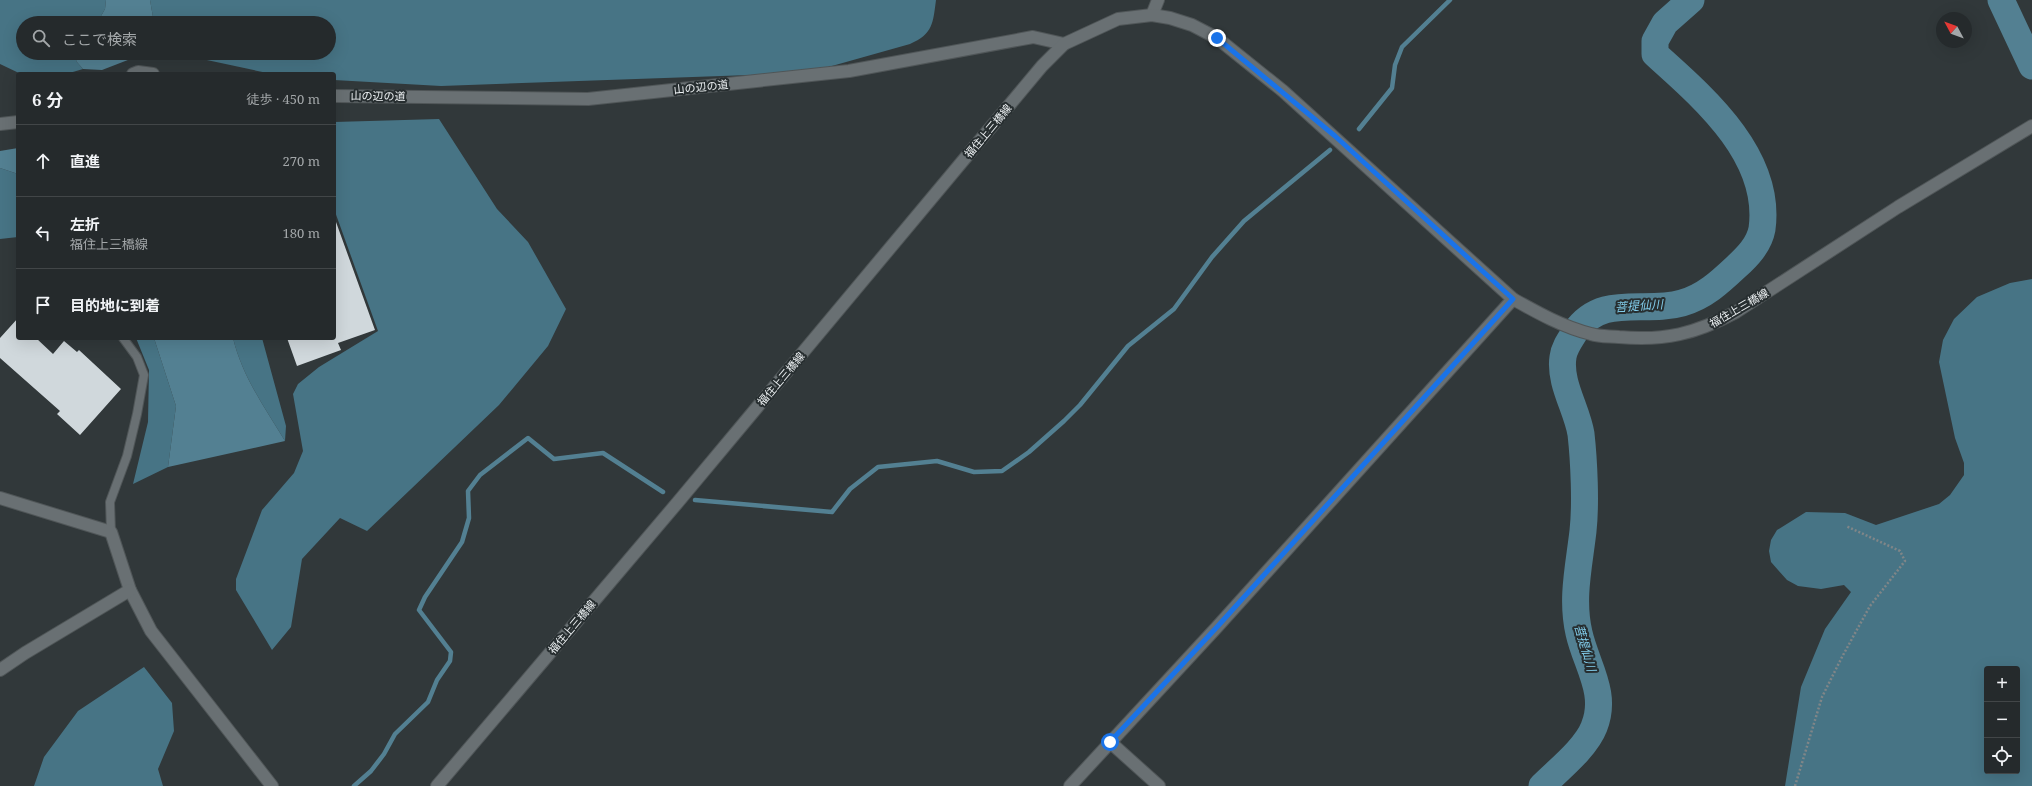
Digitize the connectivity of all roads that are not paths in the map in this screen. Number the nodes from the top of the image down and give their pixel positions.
1 (1158, 0) edge
2 (1152, 15) junction
3 (1064, 44) junction
4 (336, 96) edge
5 (16, 122) edge
6 (0, 124) edge
7 (2032, 126) edge
8 (1513, 299) junction
9 (124, 340) edge
10 (0, 498) edge
11 (111, 532) junction
12 (130, 590) junction
13 (0, 670) edge
14 (1110, 742) junction
15 (272, 786) edge
16 (437, 786) edge
17 (1070, 786) edge
18 (1159, 786) edge

1 - 2 main road
2 - 3 main road, 福住上三橋線
2 - 8 main road, 福住上三橋線
3 - 4 main road, 山の辺の道
3 - 16 main road, 福住上三橋線
5 - 6 main road
7 - 8 main road, 福住上三橋線
8 - 14 main road
9 - 11 lane
10 - 11 main road
11 - 12 main road
12 - 13 main road
12 - 15 main road
14 - 17 main road
14 - 18 main road

